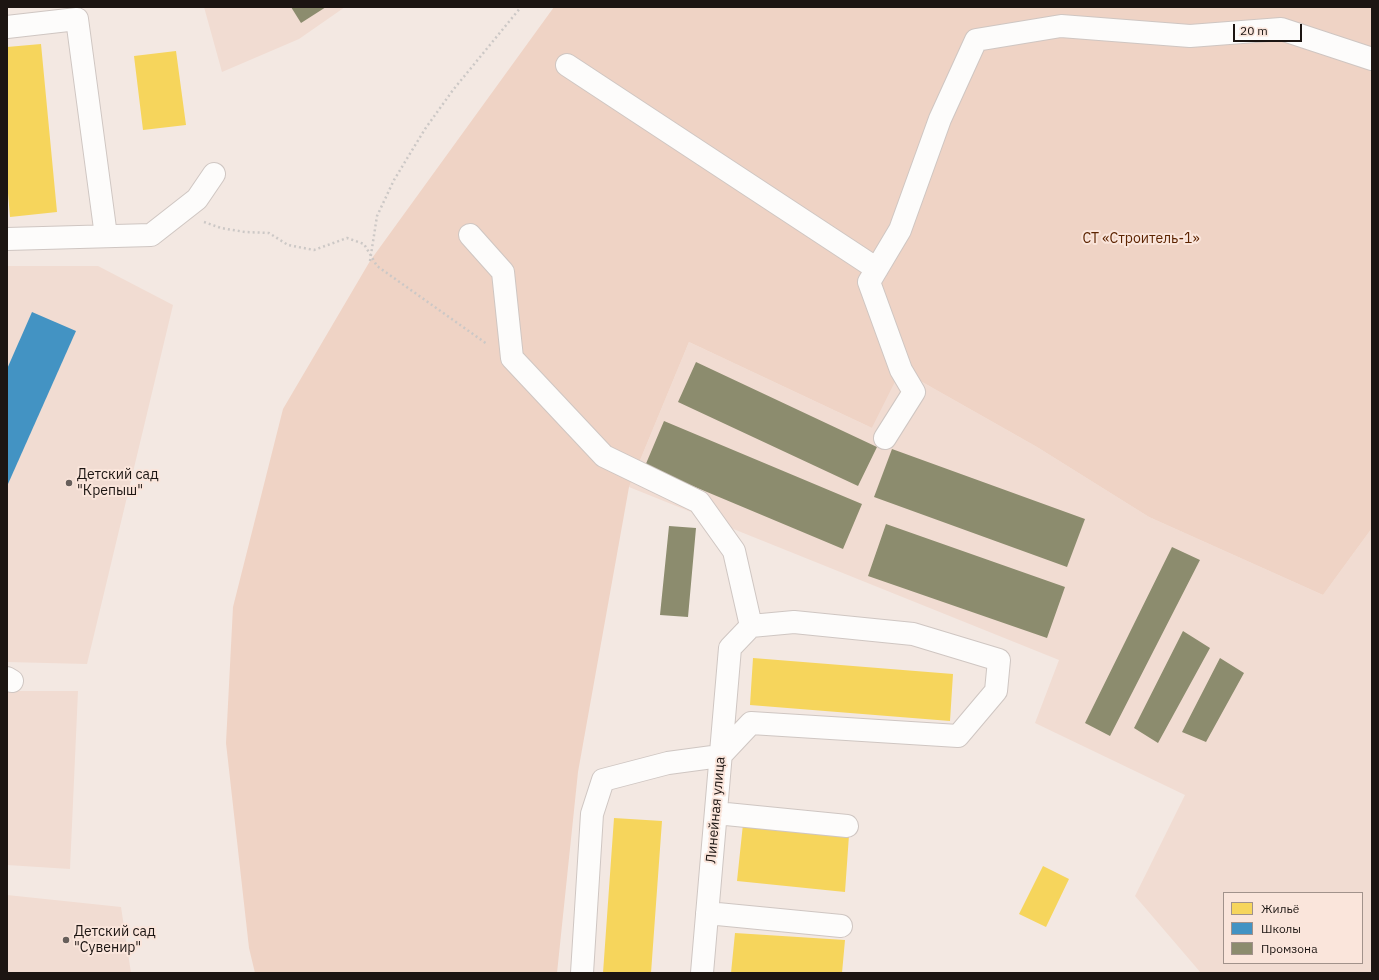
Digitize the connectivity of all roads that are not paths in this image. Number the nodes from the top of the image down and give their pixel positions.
1 (7, 27) edge
2 (1372, 59) edge
3 (568, 65) dead end
4 (214, 174) dead end
5 (470, 235) dead end
6 (106, 236) junction
7 (7, 239) edge
8 (877, 269) junction
9 (885, 438) dead end
10 (751, 626) junction
11 (720, 756) junction
12 (716, 813) junction
13 (847, 826) dead end
14 (707, 913) junction
15 (841, 926) dead end
16 (582, 973) edge
17 (702, 973) edge

1 - 6 street
2 - 8 street
3 - 8 street
4 - 6 street
5 - 10 street
6 - 7 street
8 - 9 street
10 - 11 street, Линейная улица
10 - 11 street
11 - 12 street, Линейная улица
11 - 16 street
12 - 13 street
12 - 14 street, Линейная улица
14 - 15 street
14 - 17 street, Линейная улица

